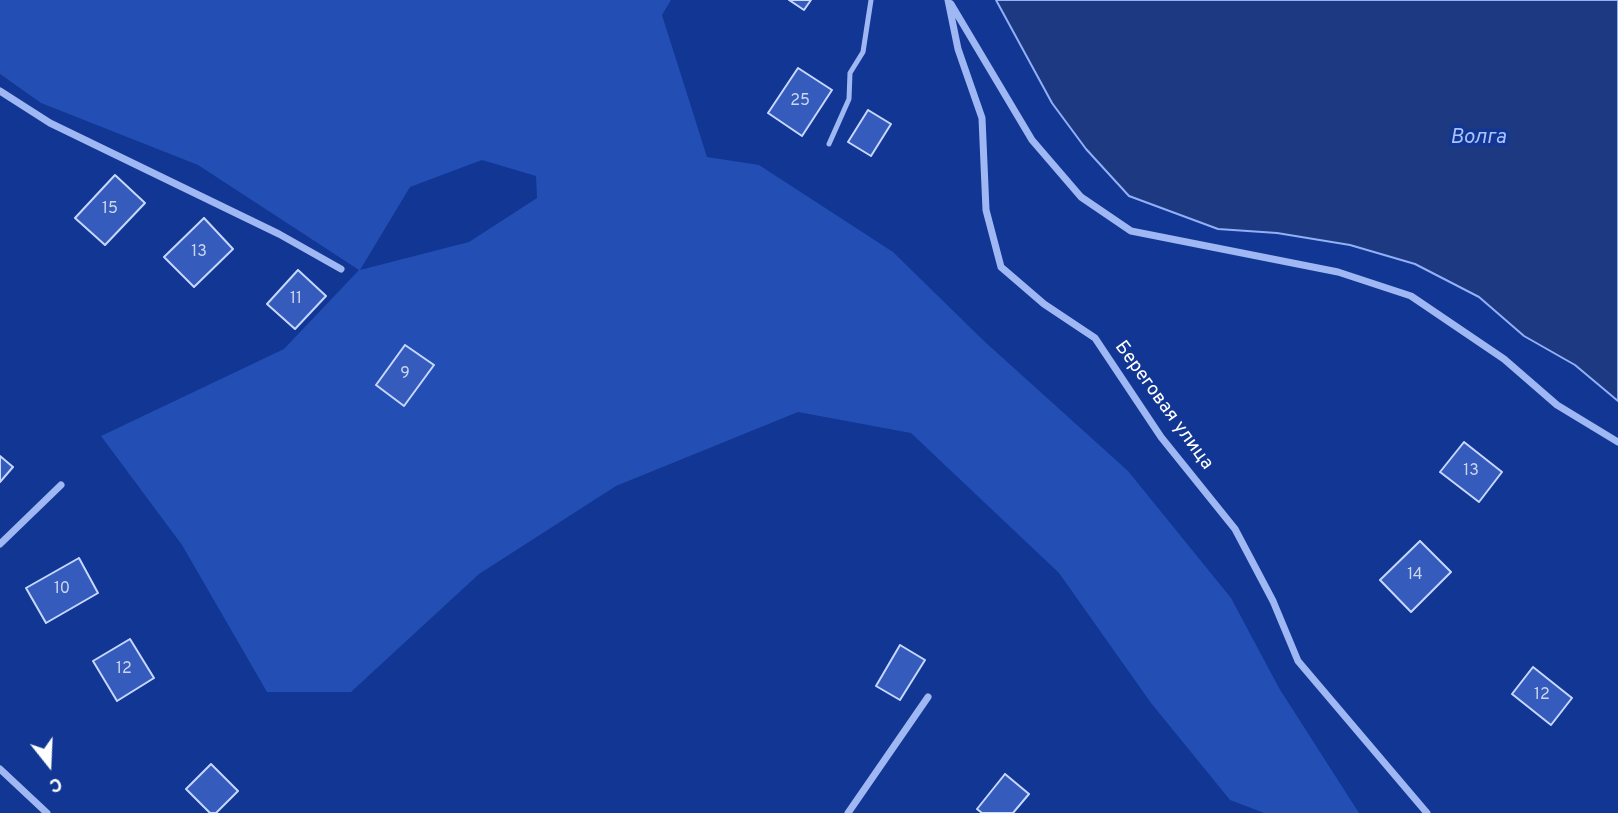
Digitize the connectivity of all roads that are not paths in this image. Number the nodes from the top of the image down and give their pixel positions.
1 (871, 0) edge
2 (948, 0) edge
3 (0, 91) edge
4 (829, 144) dead end
5 (341, 269) dead end
6 (1618, 442) edge
7 (61, 485) dead end
8 (0, 544) edge
9 (928, 697) dead end
10 (0, 769) edge
11 (47, 813) edge
12 (848, 813) edge
13 (1427, 813) edge

1 - 4 lane
2 - 6 street
2 - 13 street, Береговая улица
3 - 5 street
7 - 8 street
9 - 12 street
10 - 11 street

